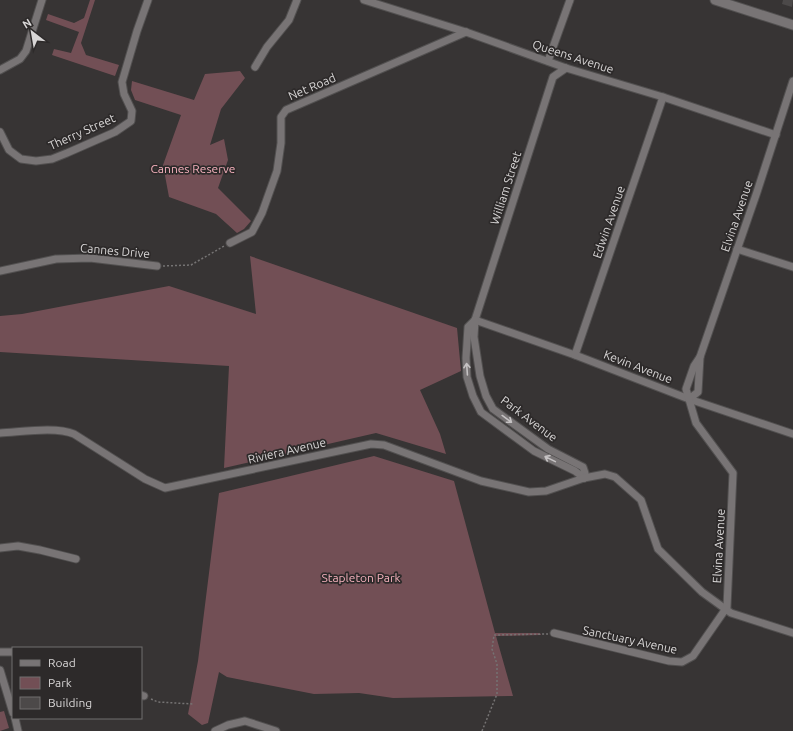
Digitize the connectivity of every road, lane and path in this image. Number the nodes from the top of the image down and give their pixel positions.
1 (42, 0) edge
2 (148, 0) edge
3 (297, 0) edge
4 (364, 0) edge
5 (570, 0) edge
6 (715, 0) edge
7 (793, 25) edge
8 (466, 32) junction
9 (548, 61) junction
10 (255, 67) dead end
11 (566, 68) junction
12 (0, 70) edge
13 (793, 81) edge
14 (663, 97) junction
15 (0, 132) edge
16 (776, 135) junction
17 (230, 243) joint
18 (737, 249) junction
19 (157, 266) joint
20 (793, 267) edge
21 (0, 271) edge
22 (475, 320) junction
23 (575, 355) junction
24 (689, 399) junction
25 (0, 433) edge
26 (793, 434) edge
27 (584, 478) junction
28 (0, 548) edge
29 (76, 559) dead end
30 (725, 610) junction
31 (554, 633) joint
32 (793, 633) edge
33 (0, 652) edge
34 (12, 652) edge
35 (0, 670) edge
36 (142, 695) edge
37 (193, 704) dead end
38 (12, 710) edge
39 (15, 719) edge
40 (18, 731) edge
41 (215, 731) edge
42 (276, 731) edge
43 (482, 731) edge

1 - 12 street
2 - 15 street, Therry Street
3 - 10 street
4 - 8 street, Queens Avenue
5 - 9 street
6 - 7 street
8 - 9 street, Queens Avenue
8 - 17 street, Net Road
9 - 11 street, Queens Avenue
11 - 14 street, Queens Avenue
11 - 22 street, William Street
13 - 16 street, Elvina Avenue
14 - 16 street, Queens Avenue
14 - 23 street, Edwin Avenue
16 - 18 street, Elvina Avenue
17 - 19 path
18 - 20 street
18 - 24 street, Elvina Avenue
19 - 21 street, Cannes Drive
22 - 23 street, Kevin Avenue
22 -> 27 street, Park Avenue
27 -> 22 street, Park Avenue
23 - 24 street, Kevin Avenue
24 - 26 street, Kevin Avenue
24 - 30 street, Elvina Avenue
25 - 27 street, Riviera Avenue
27 - 30 street
28 - 29 street
30 - 31 street, Sanctuary Avenue
30 - 32 street
31 - 43 path
33 - 34 street
35 - 38 street
36 - 37 path
39 - 40 street
41 - 42 street

